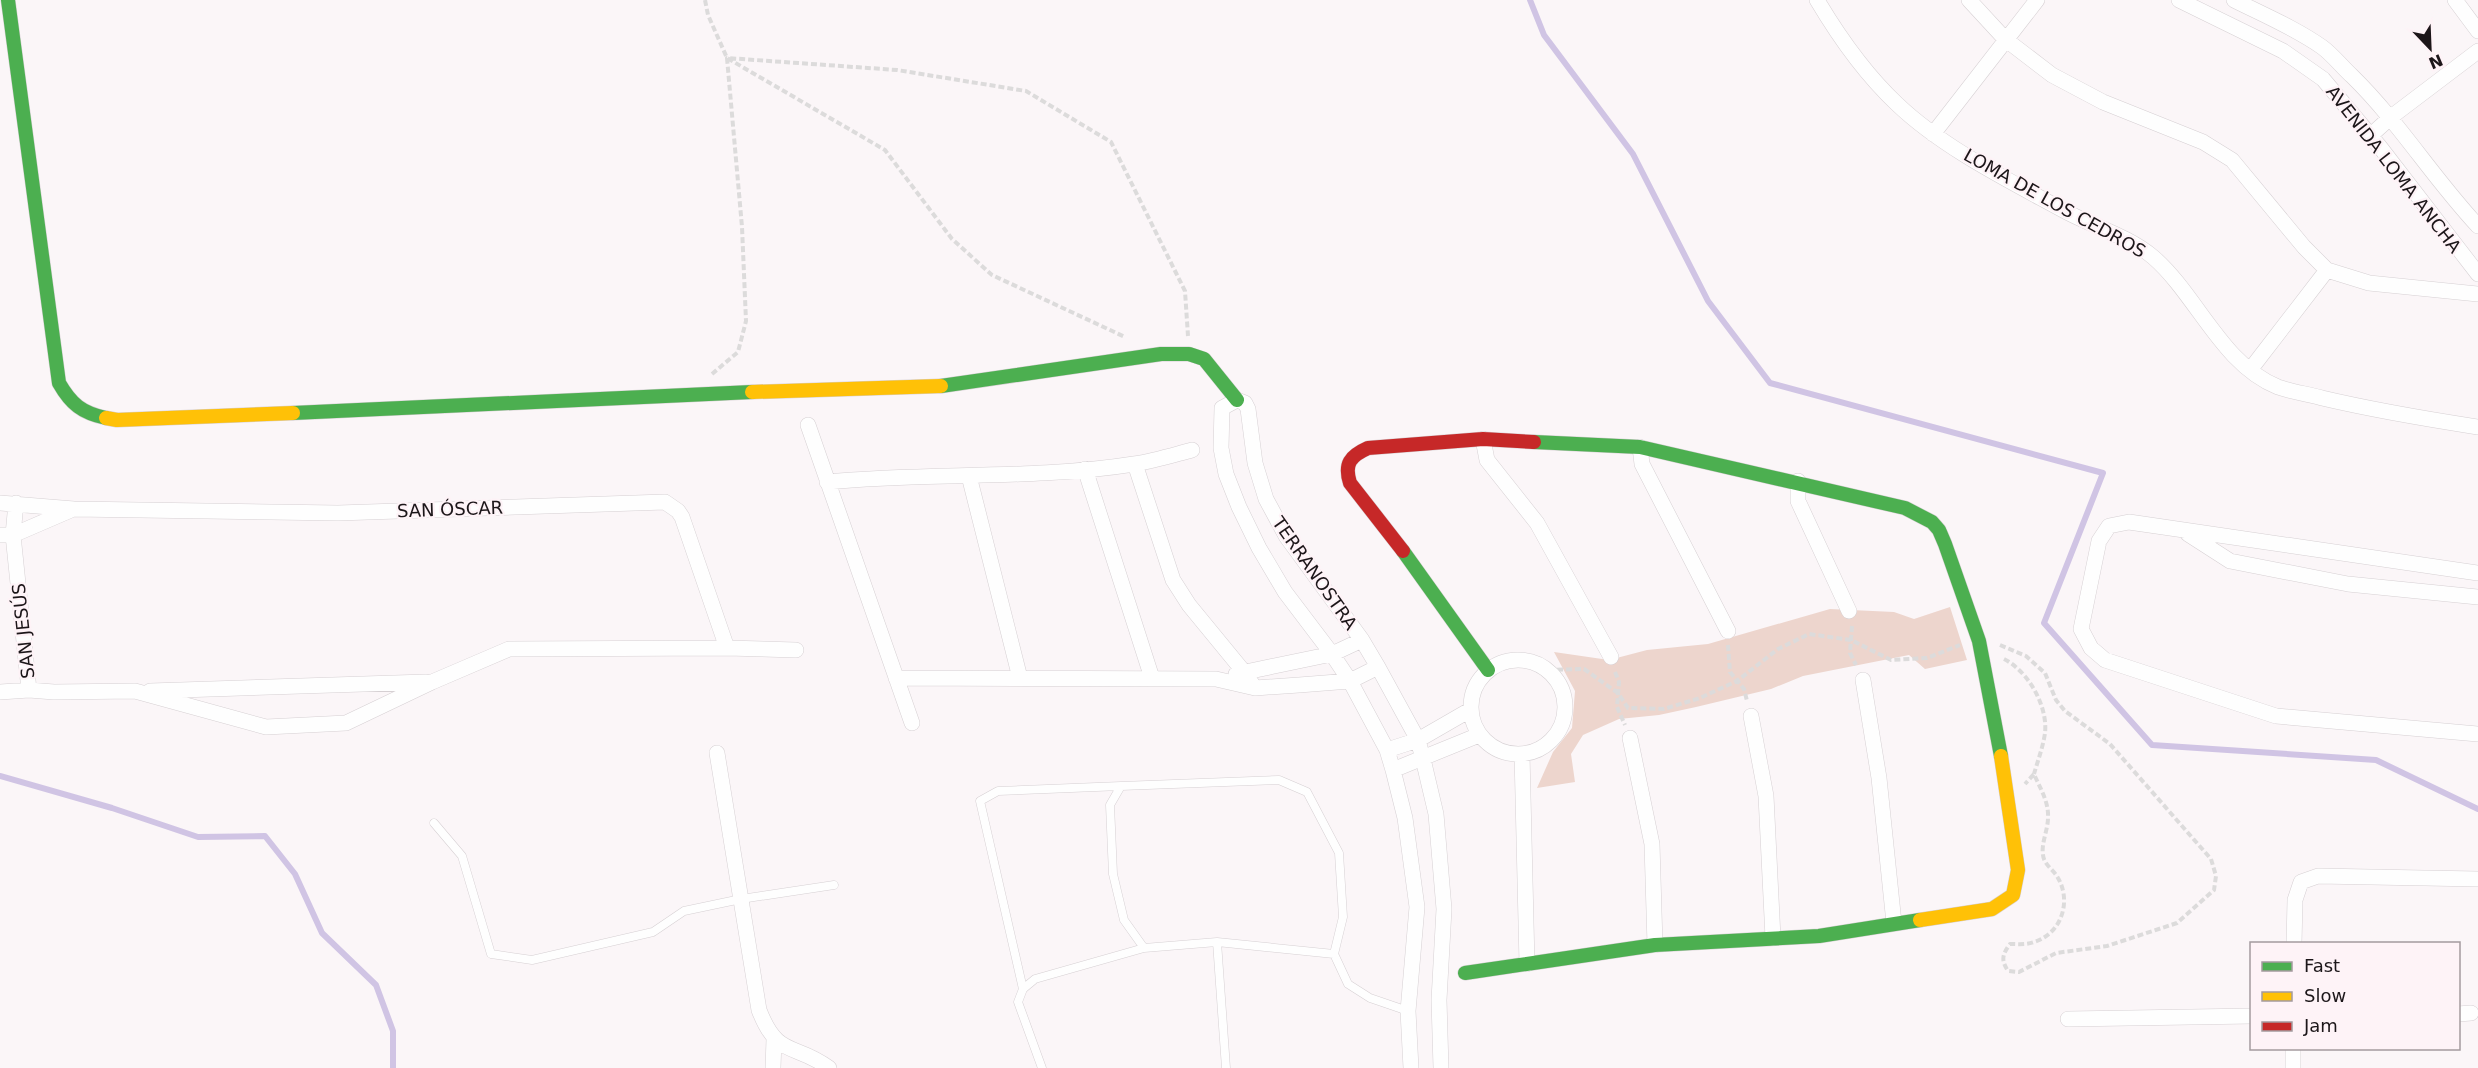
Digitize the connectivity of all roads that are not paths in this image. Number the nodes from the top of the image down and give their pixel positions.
1 (8, 0) edge
2 (1817, 0) edge
3 (1969, 0) edge
4 (2037, 0) edge
5 (2179, 0) edge
6 (2234, 0) edge
7 (2455, 0) edge
8 (2478, 31) edge
9 (2006, 39) junction
10 (2478, 51) edge
11 (2391, 117) junction
12 (1933, 134) junction
13 (2370, 136) junction
14 (2478, 226) edge
15 (2327, 270) junction
16 (2478, 274) edge
17 (2478, 294) edge
18 (2250, 370) junction
19 (1238, 400) junction
20 (807, 425) dead end
21 (2478, 428) edge
22 (1483, 439) junction
23 (1640, 447) junction
24 (1192, 450) dead end
25 (1135, 464) junction
26 (1085, 469) junction
27 (969, 476) junction
28 (827, 482) junction
29 (1798, 482) junction
30 (0, 503) edge
31 (16, 503) junction
32 (74, 509) junction
33 (2183, 531) junction
34 (6, 535) edge
35 (2434, 567) junction
36 (2478, 573) edge
37 (2428, 592) junction
38 (2478, 597) edge
39 (1849, 611) road end
40 (1728, 631) road end
41 (1362, 640) junction
42 (727, 648) junction
43 (796, 650) dead end
44 (1332, 654) junction
45 (1611, 657) road end
46 (1378, 667) junction
47 (1488, 670) junction
48 (1244, 672) junction
49 (896, 678) junction
50 (1020, 678) junction
51 (1152, 678) junction
52 (1216, 679) junction
53 (1863, 680) road end
54 (1350, 681) junction
55 (432, 682) junction
56 (1255, 688) junction
57 (29, 690) junction
58 (135, 691) junction
59 (0, 692) edge
60 (1470, 710) junction
61 (1751, 716) road end
62 (912, 723) dead end
63 (2478, 734) edge
64 (1479, 735) junction
65 (1630, 738) road end
66 (1418, 740) junction
67 (1387, 750) junction
68 (717, 753) dead end
69 (1522, 754) junction
70 (1423, 759) junction
71 (1393, 770) junction
72 (1121, 786) junction
73 (434, 823) dead end
74 (2478, 879) edge
75 (834, 885) dead end
76 (741, 899) junction
77 (1894, 923) junction
78 (1773, 938) junction
79 (1217, 942) junction
80 (2294, 942) edge
81 (1655, 945) junction
82 (1144, 948) junction
83 (1334, 954) junction
84 (1527, 964) junction
85 (1465, 973) dead end
86 (1023, 989) junction
87 (1408, 1011) junction
88 (2250, 1016) edge
89 (2068, 1019) dead end
90 (774, 1039) junction
91 (2293, 1050) edge
92 (773, 1068) edge
93 (829, 1068) edge
94 (1042, 1068) edge
95 (1226, 1068) edge
96 (1411, 1068) edge
97 (1441, 1068) edge
98 (2293, 1068) edge

1 - 19 street
2 - 12 street, LOMA DE LOS CEDROS
3 - 9 street
4 - 9 street
5 - 13 street, AVENIDA LOMA ANCHA
6 - 11 street, AVENIDA LOMA ANCHA
7 - 8 street
9 - 12 street
9 - 15 street
10 - 11 street
11 - 13 street
11 - 14 street, AVENIDA LOMA ANCHA
12 - 18 street, LOMA DE LOS CEDROS
13 - 16 street, AVENIDA LOMA ANCHA
15 - 17 street
15 - 18 street
18 - 21 street, LOMA DE LOS CEDROS
19 - 41 street, TERRANOSTRA
19 - 44 street, TERRANOSTRA
20 - 28 street
22 - 23 street
22 - 45 street
22 - 47 street
23 - 29 street
23 - 40 street
24 - 25 street
25 - 26 street
25 - 48 street
26 - 27 street
26 - 51 street
27 - 28 street
27 - 50 street
28 - 49 street
29 - 39 street
29 - 77 street
30 - 31 street, SAN ÓSCAR
31 - 32 street, SAN ÓSCAR
31 - 34 street, SAN JESÚS
32 - 34 street, SAN ÓSCAR
32 - 42 street, SAN ÓSCAR
33 - 35 street
33 - 37 street
33 - 63 street
34 - 57 street, SAN JESÚS
35 - 36 street
35 - 37 street
37 - 38 street
41 - 44 street
41 - 46 street, TERRANOSTRA
42 - 43 street
42 - 55 street
44 - 48 street
44 - 54 street, TERRANOSTRA
46 - 54 street
46 - 66 street, TERRANOSTRA
47 - 60 street
47 - 69 street
48 - 52 street
48 - 56 street
49 - 50 street
49 - 62 street
50 - 51 street
51 - 52 street
52 - 56 street
53 - 77 street
54 - 56 street
54 - 67 street, TERRANOSTRA
55 - 58 street
55 - 58 street
57 - 58 street
57 - 59 street
60 - 64 street
60 - 66 street
61 - 78 street
64 - 69 street
64 - 70 street
65 - 81 street
66 - 67 street
66 - 70 street, TERRANOSTRA
67 - 71 street, TERRANOSTRA
68 - 76 street
69 - 84 street
70 - 71 street
70 - 97 street, TERRANOSTRA
71 - 87 street, TERRANOSTRA
72 - 82 lane
72 - 83 lane
72 - 86 lane
73 - 76 lane
74 - 80 street
75 - 76 lane
76 - 90 street
77 - 78 street
78 - 81 street
79 - 82 lane
79 - 83 lane
79 - 95 lane
81 - 84 street
82 - 86 lane
83 - 87 lane
84 - 85 street
86 - 94 lane
87 - 96 street, TERRANOSTRA
88 - 89 street
90 - 92 street
90 - 93 street
91 - 98 street

